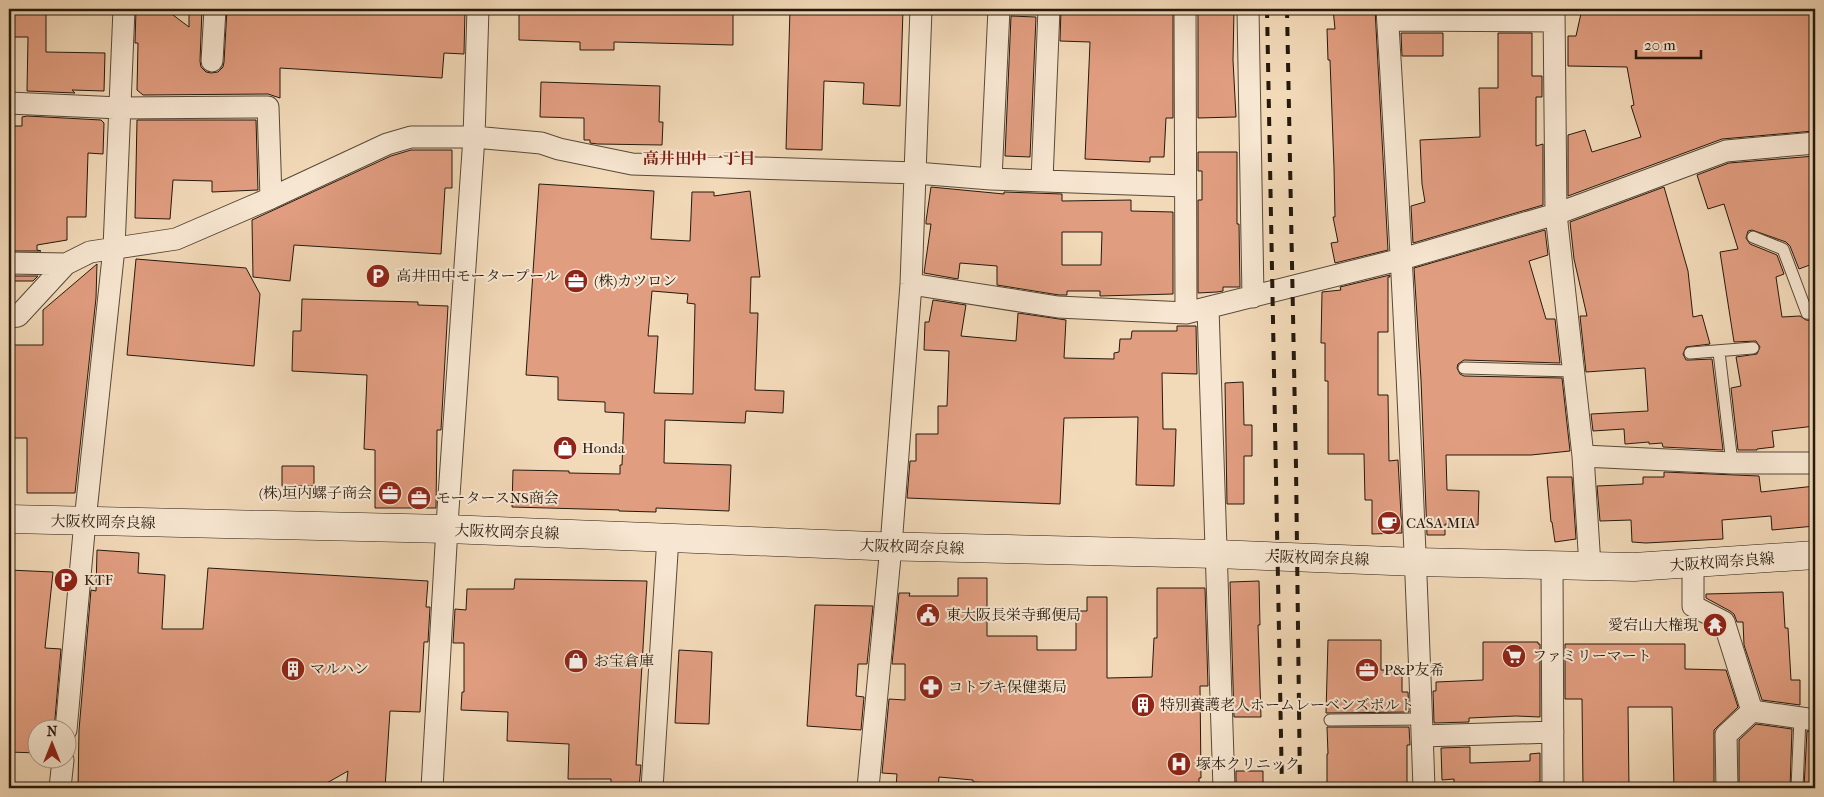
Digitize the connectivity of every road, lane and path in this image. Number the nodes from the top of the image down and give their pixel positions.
1 (124, 9) edge
2 (216, 9) edge
3 (478, 9) edge
4 (921, 9) edge
5 (999, 9) edge
6 (1049, 9) edge
7 (1185, 9) edge
8 (1248, 9) edge
9 (1388, 14) edge
10 (1554, 15) edge
11 (212, 61) dead end
12 (9, 103) edge
13 (120, 108) junction
14 (474, 137) junction
15 (1815, 144) edge
16 (916, 173) junction
17 (991, 178) junction
18 (1042, 180) junction
19 (1185, 186) junction
20 (271, 198) junction
21 (1556, 214) junction
22 (1753, 237) dead end
23 (114, 248) junction
24 (1402, 260) junction
25 (9, 262) edge
26 (66, 264) junction
27 (911, 284) junction
28 (1253, 297) junction
29 (1208, 308) junction
30 (1186, 313) junction
31 (1815, 314) edge
32 (9, 317) edge
33 (1753, 348) dead end
34 (1719, 352) junction
35 (1690, 354) dead end
36 (1464, 368) dead end
37 (1573, 370) junction
38 (1583, 456) junction
39 (1732, 463) junction
40 (1815, 463) edge
41 (9, 519) edge
42 (85, 521) junction
43 (447, 530) junction
44 (668, 537) junction
45 (891, 546) junction
46 (1216, 554) junction
47 (1815, 555) edge
48 (1417, 562) junction
49 (1693, 564) junction
50 (1552, 565) junction
51 (1590, 566) junction
52 (1752, 711) junction
53 (1807, 719) edge
54 (67, 720) edge
55 (1330, 720) dead end
56 (1422, 728) junction
57 (1553, 732) junction
58 (62, 770) edge
59 (60, 788) edge
60 (432, 788) edge
61 (652, 788) edge
62 (868, 788) edge
63 (1224, 788) edge
64 (1424, 788) edge
65 (1553, 788) edge
66 (1727, 788) edge
67 (1797, 788) edge

1 - 13 street
2 - 11 street
3 - 14 street
4 - 16 street
5 - 17 street
6 - 18 street
7 - 19 street
8 - 28 street
9 - 10 street
9 - 24 street
10 - 21 street
12 - 13 street
13 - 20 street
13 - 23 street
14 - 16 street
14 - 20 street
14 - 43 street
15 - 21 street
16 - 17 street
16 - 27 street
17 - 18 street
18 - 19 street
19 - 30 street
20 - 23 street
21 - 24 street
21 - 37 street
22 - 31 lane
23 - 26 street
23 - 42 street
24 - 28 street
24 - 48 street
25 - 26 street
26 - 32 street
27 - 30 street
27 - 45 street
28 - 29 street
29 - 30 street
29 - 46 street
33 - 34 lane
34 - 35 lane
34 - 39 lane
36 - 37 lane
37 - 38 street
38 - 39 street
38 - 51 street
39 - 40 street
41 - 42 main road, 大阪枚岡奈良線
42 - 43 main road, 大阪枚岡奈良線
42 - 54 street
43 - 44 main road, 大阪枚岡奈良線
43 - 60 street
44 - 45 main road, 大阪枚岡奈良線
44 - 61 street
45 - 46 main road, 大阪枚岡奈良線
45 - 62 street
46 - 48 main road, 大阪枚岡奈良線
46 - 63 street
47 - 49 main road, 大阪枚岡奈良線
48 - 50 main road, 大阪枚岡奈良線
48 - 56 street
49 - 51 main road, 大阪枚岡奈良線
49 - 52 street
50 - 51 main road, 大阪枚岡奈良線
50 - 57 street
52 - 53 street
52 - 66 street
53 - 67 lane
55 - 56 lane
56 - 57 street
56 - 64 street
57 - 65 street
58 - 59 street

